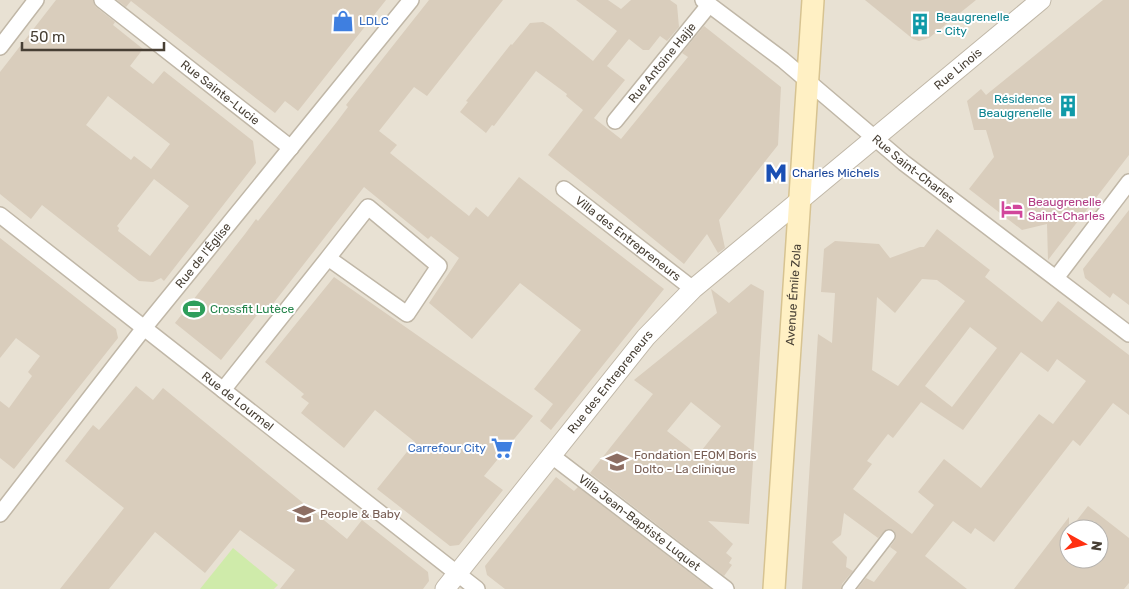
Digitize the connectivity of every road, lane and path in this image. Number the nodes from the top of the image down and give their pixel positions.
1 (36, 0) edge
2 (102, 0) edge
3 (412, 0) edge
4 (813, 0) edge
5 (1041, 0) edge
6 (706, 2) edge
7 (0, 47) edge
8 (808, 81) junction
9 (616, 121) dead end
10 (875, 139) junction
11 (291, 148) junction
12 (1129, 182) edge
13 (564, 189) dead end
14 (801, 200) junction
15 (0, 215) edge
16 (328, 258) junction
17 (1056, 278) junction
18 (693, 289) junction
19 (144, 328) junction
20 (1129, 334) edge
21 (223, 390) junction
22 (552, 456) junction
23 (0, 514) edge
24 (889, 536) dead end
25 (457, 574) junction
26 (445, 589) edge
27 (477, 589) edge
28 (726, 589) edge
29 (774, 589) edge
30 (848, 589) edge

1 - 7 street
2 - 11 street, Rue Sainte-Lucie
3 - 11 street, Rue de l'Église
4 - 8 main road, Avenue Émile Zola
5 - 10 street, Rue Linois
6 - 8 street, Rue Saint-Charles
6 - 9 street, Rue Antoine Hajje
8 - 10 street, Rue Saint-Charles
8 - 14 main road, Avenue Émile Zola
10 - 14 street, Rue Linois
10 - 17 street, Rue Saint-Charles
11 - 19 street, Rue de l'Église
12 - 17 street
13 - 18 street, Villa des Entrepreneurs
14 - 18 street, Rue des Entrepreneurs
14 - 29 main road, Avenue Émile Zola
15 - 19 street, Rue de Lourmel
16 - 16 street
16 - 21 street
17 - 20 street, Rue Saint-Charles
18 - 22 street, Rue des Entrepreneurs
19 - 21 street, Rue de Lourmel
19 - 23 street, Rue de l'Église
21 - 25 street, Rue de Lourmel
22 - 25 street, Rue des Entrepreneurs
22 - 28 street, Villa Jean-Baptiste Luquet
24 - 30 street
25 - 26 street, Rue des Entrepreneurs
25 - 27 street, Rue de Lourmel

